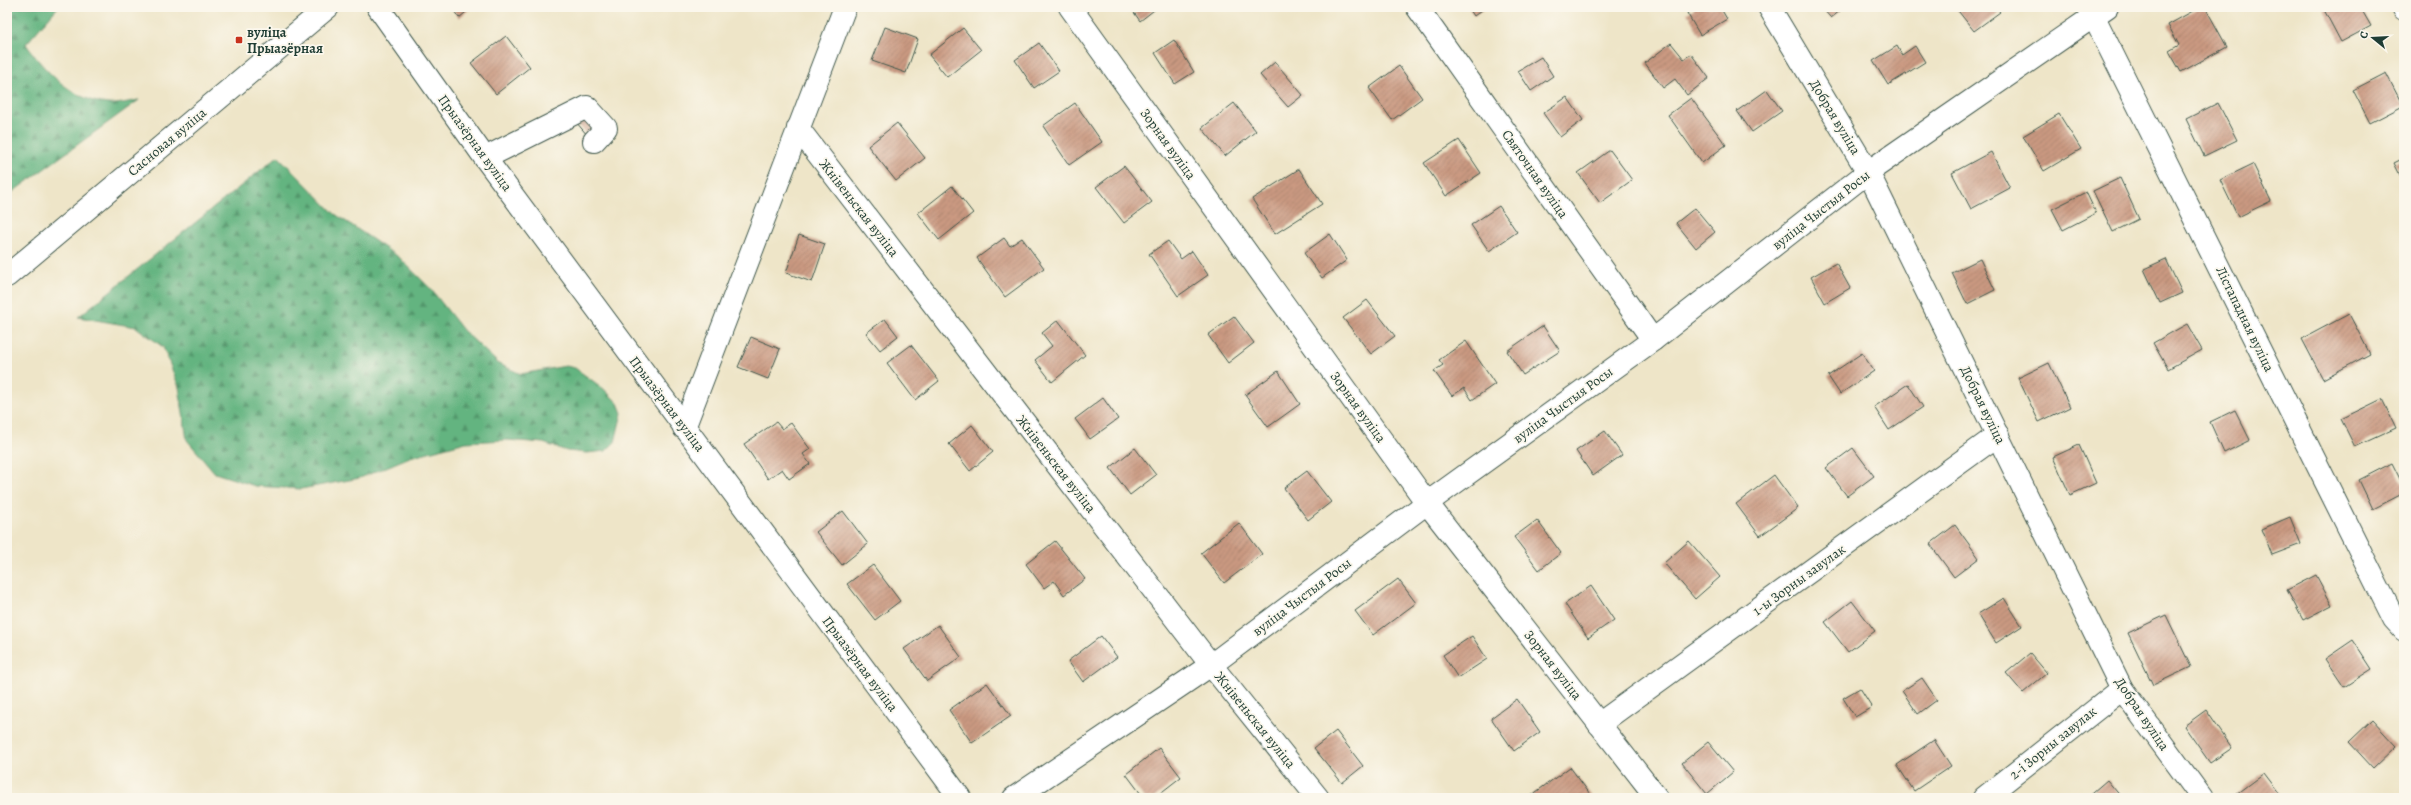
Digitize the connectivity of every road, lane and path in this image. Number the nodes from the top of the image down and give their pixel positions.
1 (328, 7) edge
2 (378, 7) edge
3 (845, 7) edge
4 (1070, 7) edge
5 (1417, 7) edge
6 (1769, 7) edge
7 (2097, 10) edge
8 (798, 128) junction
9 (594, 141) dead end
10 (485, 158) junction
11 (1868, 172) junction
12 (7, 276) edge
13 (1653, 340) junction
14 (684, 428) junction
15 (1998, 435) junction
16 (1427, 503) junction
17 (2404, 630) edge
18 (1211, 665) junction
19 (2122, 689) junction
20 (1600, 724) junction
21 (960, 798) edge
22 (1014, 798) edge
23 (1318, 798) edge
24 (1657, 798) edge
25 (1984, 798) edge
26 (2202, 798) edge

1 - 12 street, Сасновая вуліца
2 - 10 street, Прыазёрная вуліца
3 - 8 street
4 - 16 street, Зорная вуліца
5 - 13 street, Святочная вуліца
6 - 11 street, Добрая вуліца
7 - 11 street, вуліца Чыстыя Росы
7 - 17 street, Лістападная вуліца
8 - 14 street
8 - 18 street, Жнівеньская вуліца
9 - 10 street
10 - 14 street, Прыазёрная вуліца
11 - 13 street, вуліца Чыстыя Росы
11 - 15 street, Добрая вуліца
13 - 16 street, вуліца Чыстыя Росы
14 - 21 street, Прыазёрная вуліца
15 - 19 street, Добрая вуліца
15 - 20 street, 1-ы Зорны завулак
16 - 18 street, вуліца Чыстыя Росы
16 - 20 street, Зорная вуліца
18 - 22 street, вуліца Чыстыя Росы
18 - 23 street, Жнівеньская вуліца
19 - 25 street, 2-і Зорны завулак
19 - 26 street, Добрая вуліца
20 - 24 street, Зорная вуліца

